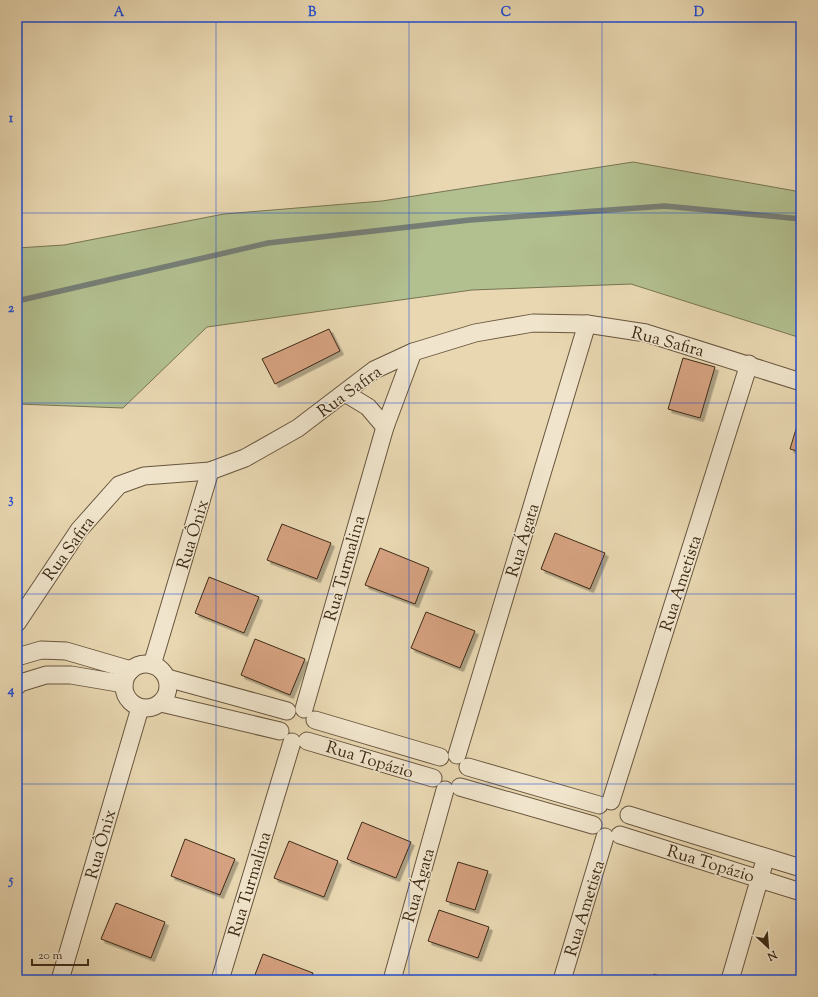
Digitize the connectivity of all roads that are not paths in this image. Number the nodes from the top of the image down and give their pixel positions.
1 (587, 324) junction
2 (413, 352) junction
3 (749, 364) junction
4 (801, 382) edge
5 (345, 393) junction
6 (385, 427) junction
7 (210, 472) junction
8 (17, 623) edge
9 (17, 657) edge
10 (152, 665) junction
11 (128, 677) junction
12 (167, 678) junction
13 (18, 682) edge
14 (161, 703) junction
15 (140, 708) junction
16 (287, 711) junction
17 (310, 714) junction
18 (293, 738) junction
19 (440, 757) junction
20 (462, 761) junction
21 (446, 785) junction
22 (605, 803) junction
23 (629, 815) junction
24 (606, 832) junction
25 (766, 857) junction
26 (801, 868) edge
27 (760, 878) junction
28 (801, 892) edge
29 (60, 980) edge
30 (220, 980) edge
31 (392, 980) edge
32 (562, 980) edge
33 (730, 980) edge

1 - 2 street, Rua Safira
1 - 3 street, Rua Safira
1 - 20 street, Rua Ágata
2 - 5 street, Rua Safira
2 - 6 street, Rua Turmalina
3 - 4 street, Rua Safira
3 - 22 street, Rua Ametista
5 - 6 street
5 - 7 street, Rua Safira
6 - 17 street, Rua Turmalina
7 - 8 street, Rua Safira
7 - 10 street, Rua Ônix
9 - 11 street
10 - 11 street
10 - 12 street
11 - 13 street
11 - 15 street
12 - 14 street
12 - 16 street
14 - 15 street
14 - 18 street, Rua Topázio
15 - 29 street, Rua Ônix
16 - 17 street
16 - 18 street
17 - 18 street
17 - 19 street, Rua Topázio
18 - 21 street, Rua Topázio
18 - 30 street, Rua Turmalina
19 - 20 street
19 - 21 street
20 - 21 street, Rua Ágata
20 - 22 street
21 - 24 street, Rua Topázio
21 - 31 street, Rua Ágata
22 - 23 street
22 - 24 street
23 - 24 street
23 - 25 street, Rua Topázio
24 - 27 street, Rua Topázio
24 - 32 street, Rua Ametista
25 - 26 street, Rua Topázio
25 - 27 street
27 - 28 street, Rua Topázio
27 - 33 street

